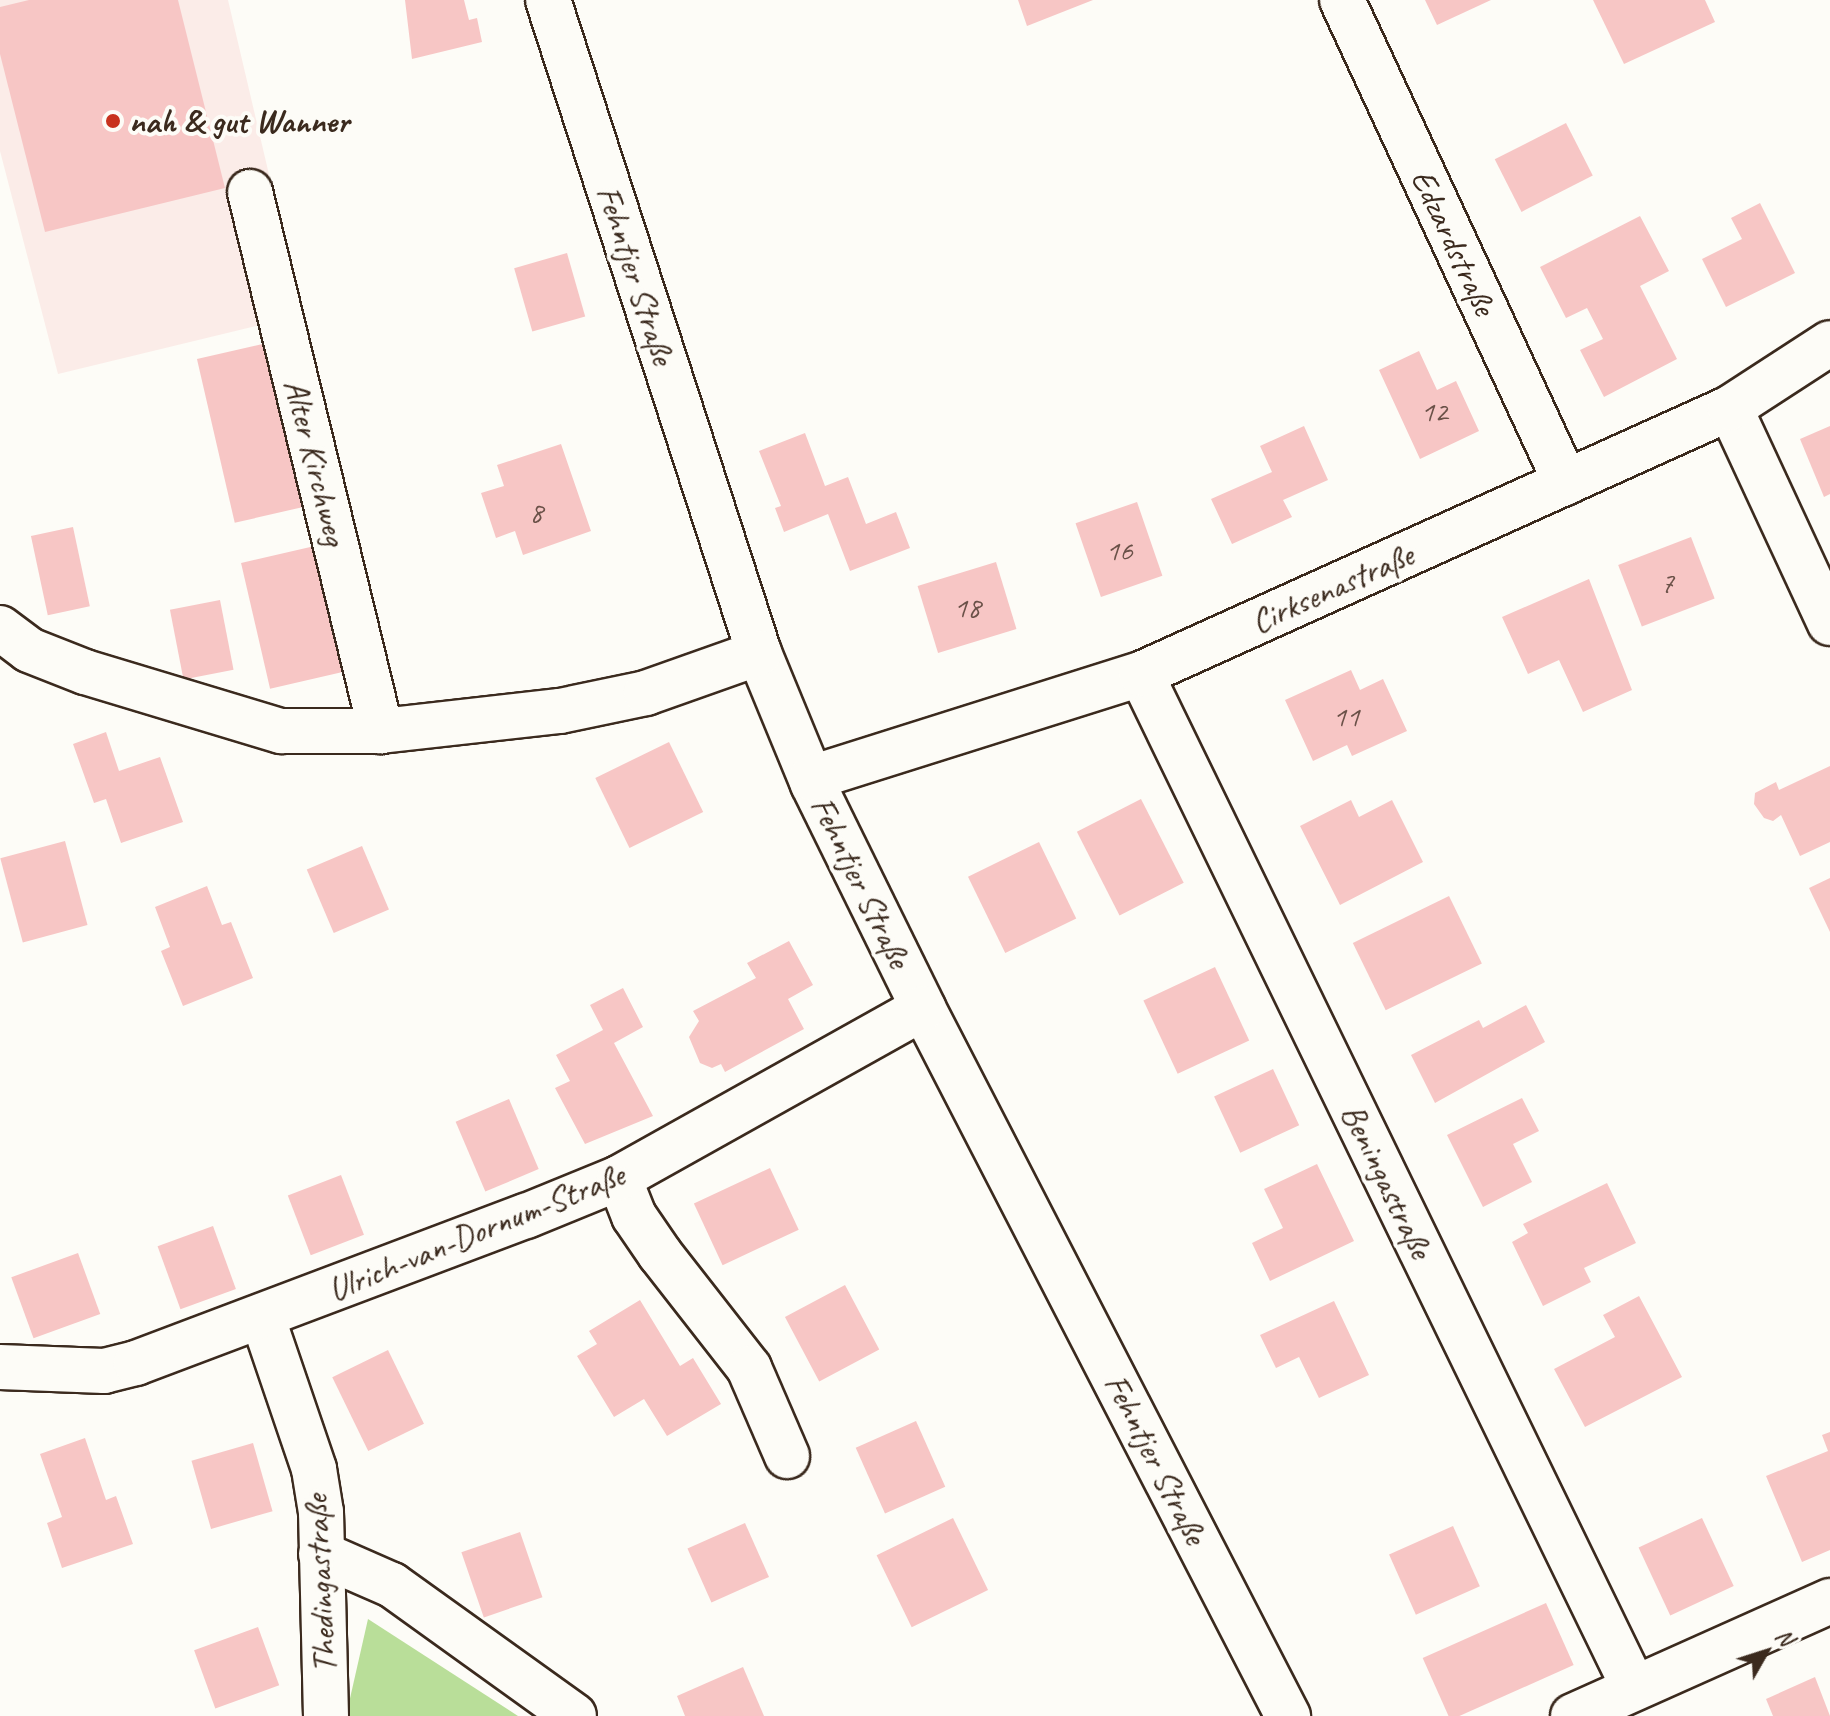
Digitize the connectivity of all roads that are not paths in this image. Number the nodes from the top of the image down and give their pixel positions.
1 (548, 0) edge
2 (1342, 0) edge
3 (250, 192) dead end
4 (1830, 343) edge
5 (1730, 408) junction
6 (1566, 483) junction
7 (1830, 623) edge
8 (0, 628) edge
9 (759, 653) junction
10 (1141, 674) junction
11 (381, 731) junction
12 (811, 778) junction
13 (923, 1008) junction
14 (619, 1178) junction
15 (262, 1316) junction
16 (0, 1367) edge
17 (787, 1456) dead end
18 (321, 1554) junction
19 (1830, 1601) edge
20 (1634, 1688) junction
21 (326, 1716) edge
22 (574, 1716) edge
23 (1288, 1716) edge
24 (1573, 1716) edge

1 - 9 street, Fehntjer Straße
2 - 6 street, Edzardstraße
3 - 11 street, Alter Kirchweg
4 - 5 street, Cirksenastraße
5 - 6 street, Cirksenastraße
5 - 7 street
6 - 10 street, Cirksenastraße
8 - 11 street
9 - 11 street
9 - 12 street, Fehntjer Straße
10 - 12 street, Cirksenastraße
10 - 20 street, Beningastraße
12 - 13 street, Fehntjer Straße
13 - 14 street, Ulrich-van-Dornum-Straße
13 - 23 street, Fehntjer Straße
14 - 15 street, Ulrich-van-Dornum-Straße
14 - 17 street
15 - 16 street, Ulrich-van-Dornum-Straße
15 - 18 street, Thedingastraße
18 - 21 street, Thedingastraße
18 - 22 street
19 - 20 street
20 - 24 street

